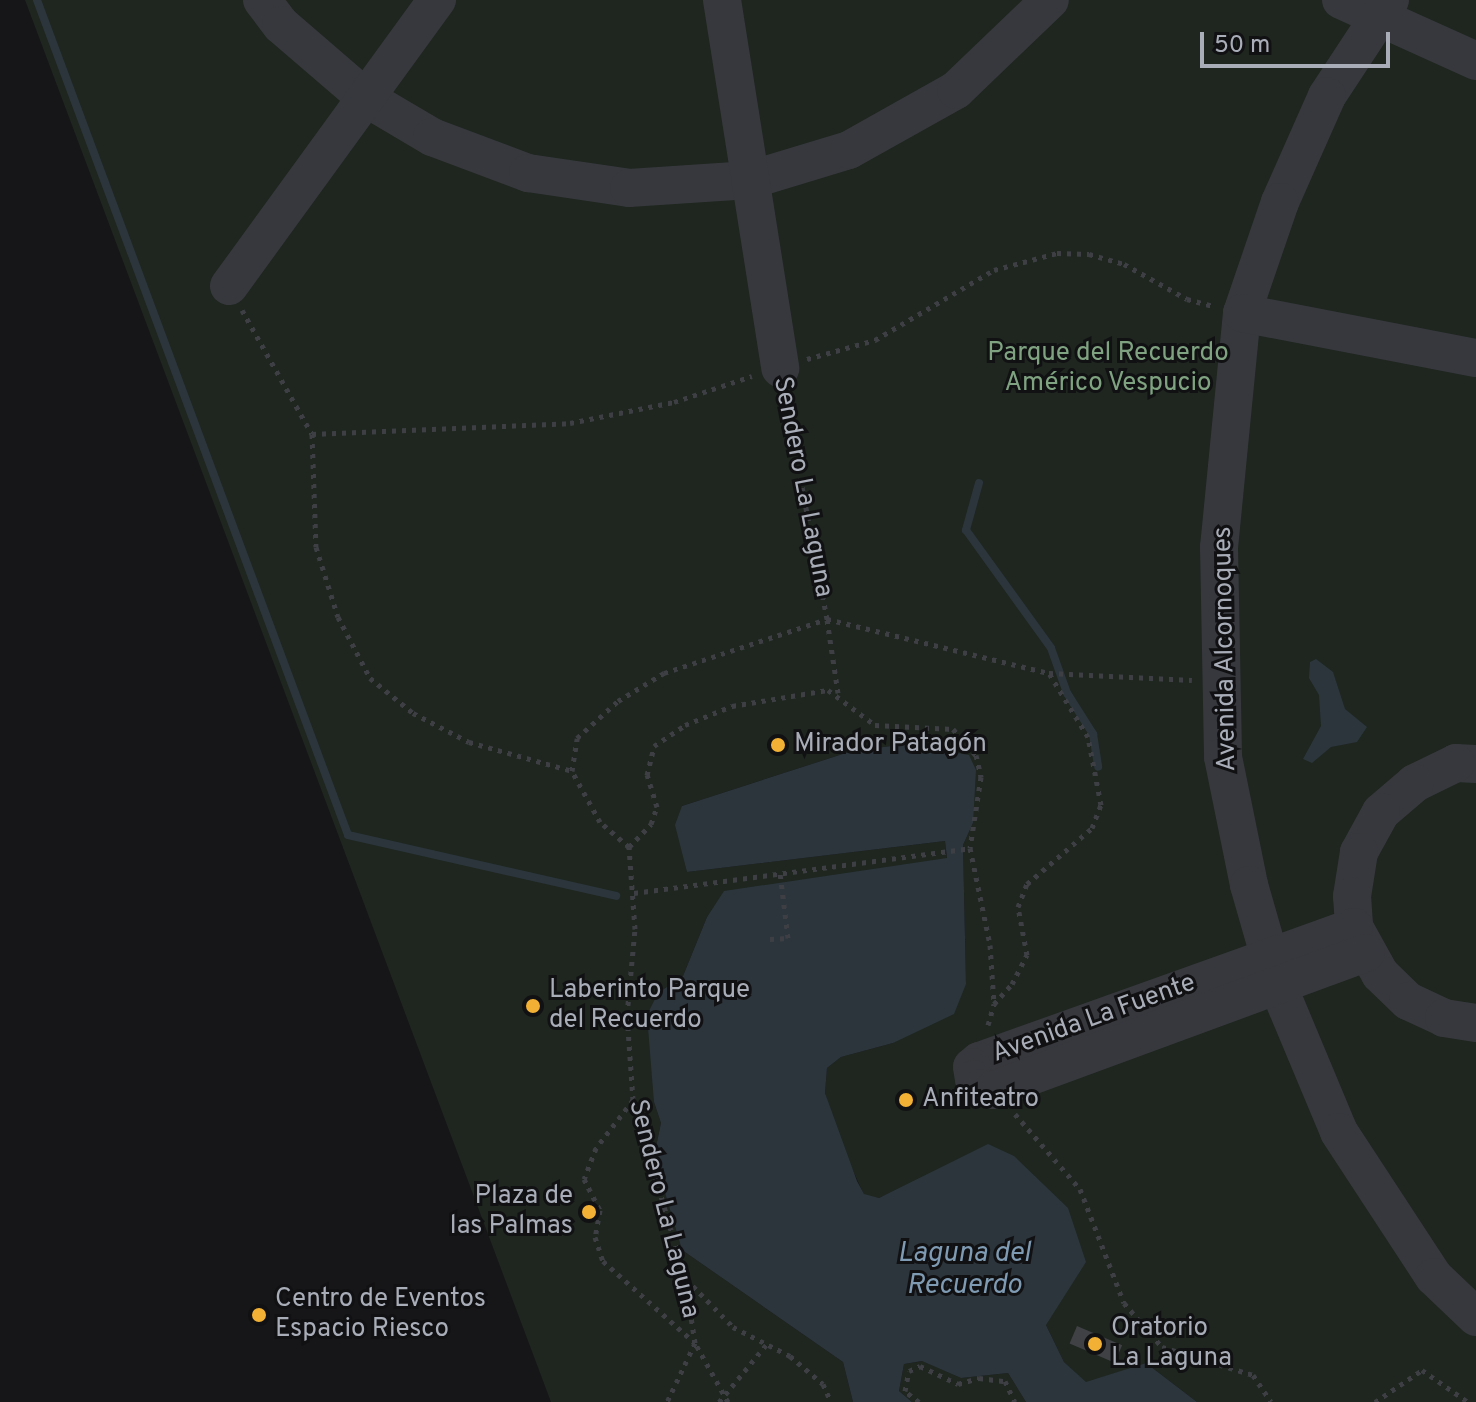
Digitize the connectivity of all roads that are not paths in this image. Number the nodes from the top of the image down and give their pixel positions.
1 (262, 0) edge
2 (437, 0) edge
3 (722, 0) edge
4 (1050, 0) edge
5 (1341, 0) edge
6 (1384, 8) edge
7 (1476, 61) edge
8 (366, 98) junction
9 (750, 180) junction
10 (229, 286) road end
11 (1242, 313) junction
12 (1476, 358) edge
13 (780, 368) road end
14 (1476, 764) edge
15 (1360, 940) junction
16 (1274, 971) junction
17 (1476, 1023) edge
18 (986, 1075) road end
19 (1476, 1317) edge

1 - 8 lane
2 - 8 lane
3 - 9 lane, Sendero La Laguna
4 - 9 lane
5 - 6 lane
6 - 7 lane
6 - 11 lane, Avenida Alcornoques
8 - 9 lane
8 - 10 lane
9 - 13 lane, Sendero La Laguna
11 - 12 lane
11 - 16 lane, Avenida Alcornoques
14 - 15 lane
15 - 16 lane, Avenida La Fuente
15 - 17 lane
16 - 18 lane, Avenida La Fuente
16 - 19 lane, Avenida Alcornoques

